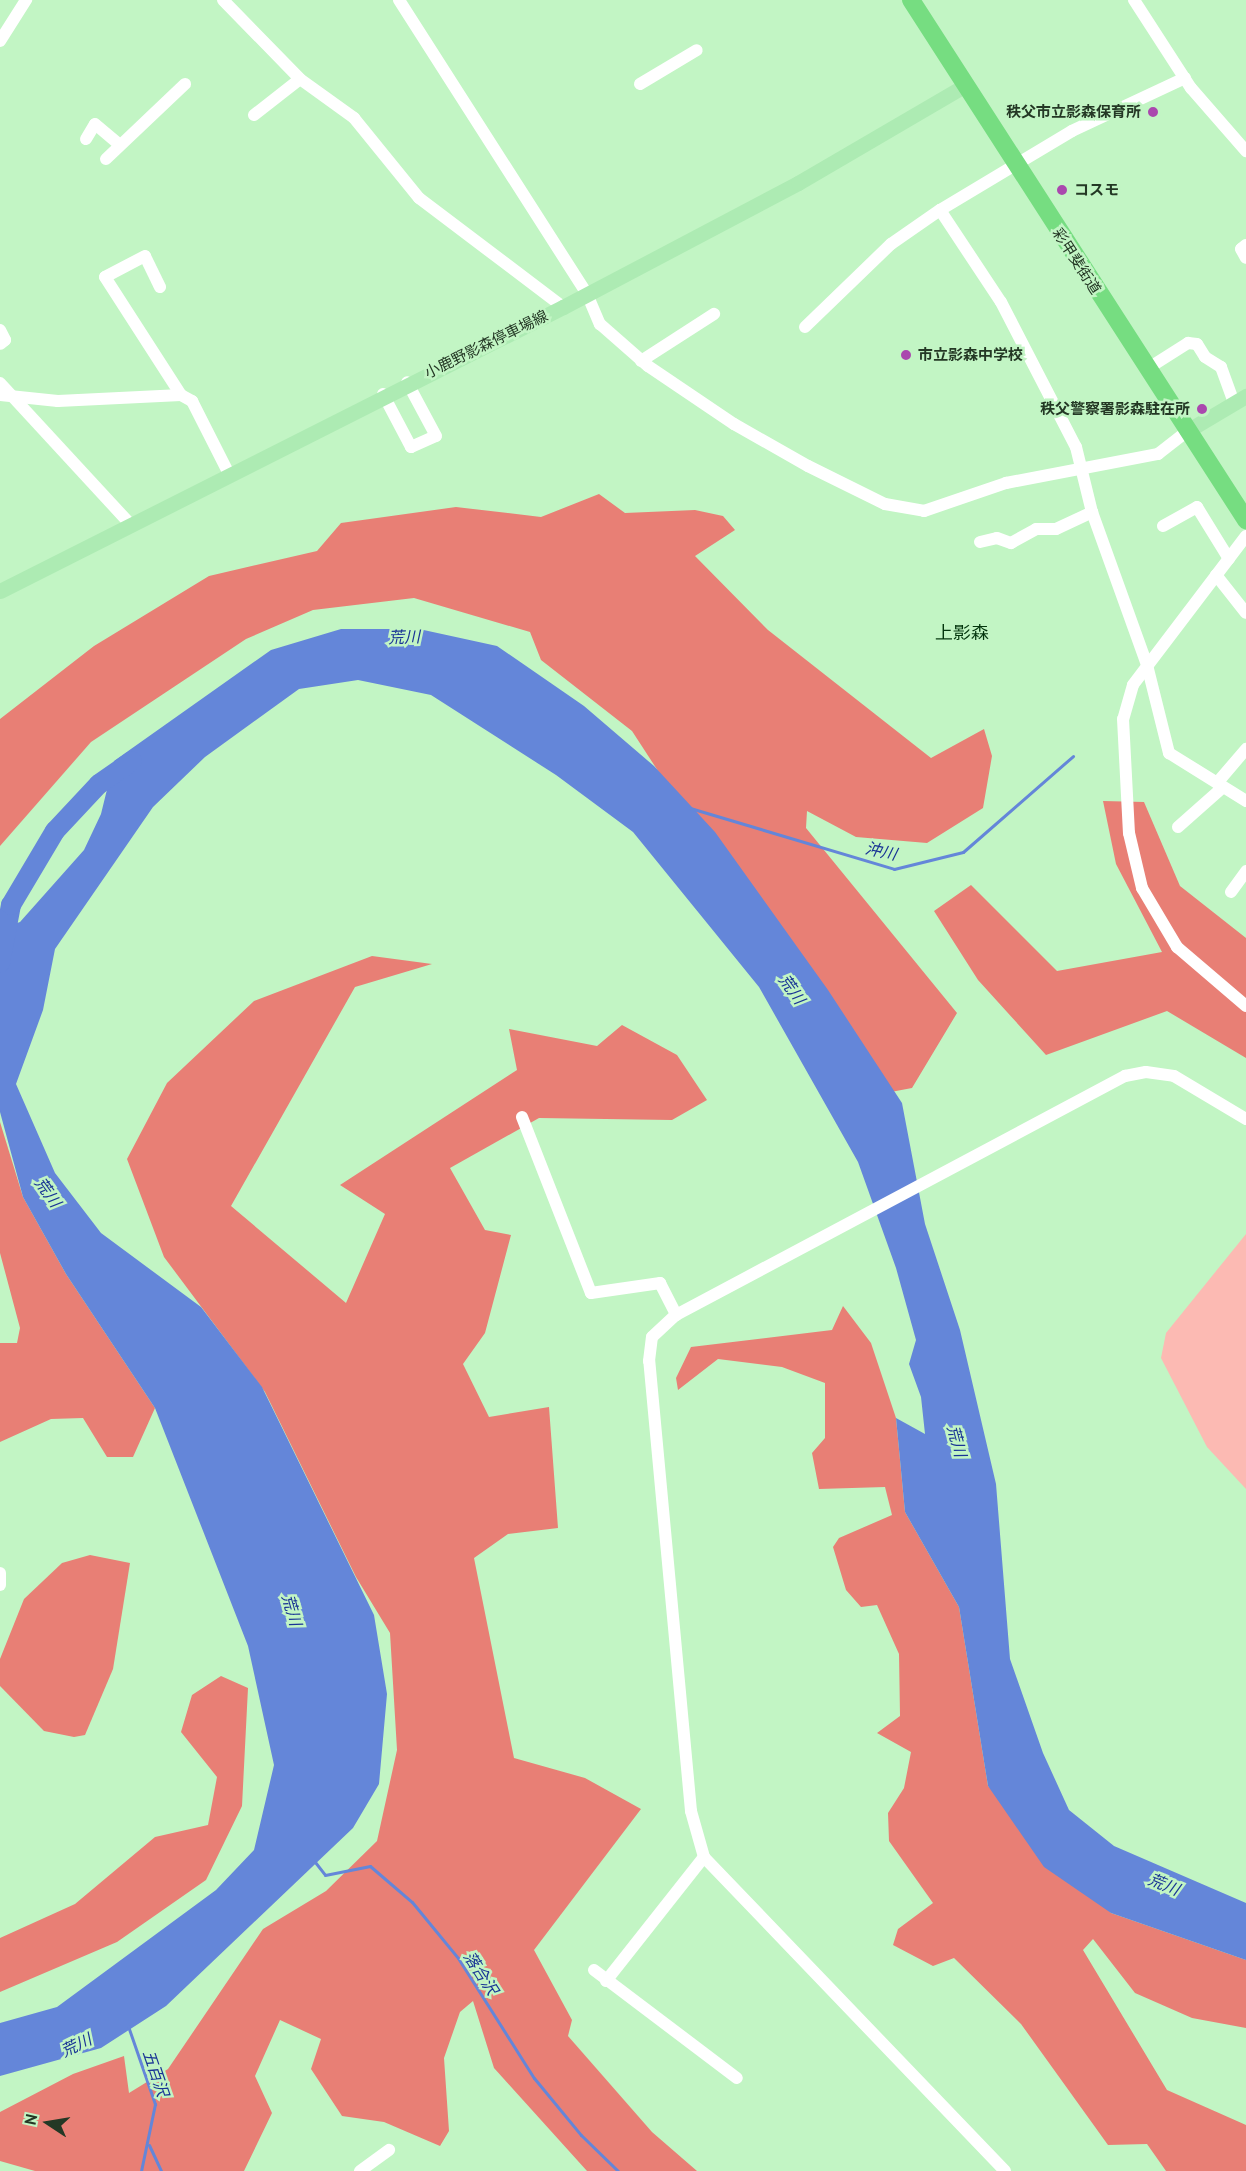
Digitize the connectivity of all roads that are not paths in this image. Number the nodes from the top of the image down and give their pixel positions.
1 (26, 0) edge
2 (223, 0) edge
3 (399, 0) edge
4 (911, 0) edge
5 (1134, 0) edge
6 (0, 40) edge
7 (697, 50) dead end
8 (1185, 78) junction
9 (300, 79) junction
10 (185, 84) dead end
11 (640, 84) dead end
12 (966, 85) junction
13 (254, 115) dead end
14 (86, 139) dead end
15 (118, 143) junction
16 (1246, 151) edge
17 (106, 159) dead end
18 (1016, 165) junction
19 (940, 210) junction
20 (1246, 245) edge
21 (1246, 258) edge
22 (160, 287) dead end
23 (587, 294) junction
24 (563, 307) junction
25 (714, 314) dead end
26 (805, 327) dead end
27 (0, 330) edge
28 (0, 344) edge
29 (641, 361) junction
30 (1147, 369) junction
31 (407, 382) junction
32 (0, 383) edge
33 (383, 394) junction
34 (5, 395) edge
35 (181, 395) junction
36 (1240, 400) edge
37 (1187, 431) junction
38 (1081, 469) junction
39 (228, 472) junction
40 (1092, 512) junction
41 (1246, 520) edge
42 (129, 523) junction
43 (1163, 526) dead end
44 (1246, 536) edge
45 (980, 542) dead end
46 (1228, 559) junction
47 (1216, 575) junction
48 (0, 591) edge
49 (1246, 613) edge
50 (1147, 665) junction
51 (1246, 749) edge
52 (1220, 785) junction
53 (1246, 801) edge
54 (1178, 827) dead end
55 (1246, 871) edge
56 (1231, 892) dead end
57 (1246, 1006) edge
58 (522, 1117) dead end
59 (1246, 1119) edge
60 (676, 1315) junction
61 (0, 1573) edge
62 (0, 1585) edge
63 (704, 1857) junction
64 (594, 1970) dead end
65 (606, 1981) junction
66 (737, 2078) dead end
67 (389, 2150) dead end
68 (360, 2171) edge
69 (1005, 2171) edge

1 - 6 street
2 - 9 street
3 - 23 street
4 - 12 highway, 彩甲斐街道
5 - 8 street
7 - 11 street
8 - 16 street
8 - 18 street
9 - 13 street
9 - 24 street
10 - 15 street
12 - 18 highway, 彩甲斐街道
12 - 23 main road, 小鹿野影森停車場線
14 - 15 street
15 - 17 street
18 - 19 street
18 - 30 highway, 彩甲斐街道
19 - 26 street
19 - 38 street
20 - 21 street
22 - 35 street
23 - 24 main road, 小鹿野影森停車場線
23 - 29 street
24 - 31 main road, 小鹿野影森停車場線
25 - 29 street
27 - 28 street
29 - 38 street
30 - 36 street
30 - 37 highway, 彩甲斐街道
31 - 33 main road, 小鹿野影森停車場線
31 - 33 street
32 - 34 street
33 - 39 main road, 小鹿野影森停車場線
34 - 35 street
34 - 42 street
35 - 39 street
36 - 37 main road
37 - 38 street
37 - 41 highway, 彩甲斐街道
38 - 40 street
39 - 42 main road, 小鹿野影森停車場線
40 - 45 street
40 - 50 street
42 - 48 main road, 小鹿野影森停車場線
43 - 46 street
44 - 46 street
46 - 47 street
47 - 49 street
47 - 50 street
50 - 52 street
50 - 57 street
51 - 52 street
52 - 53 street
52 - 54 street
55 - 56 street
58 - 60 street
59 - 60 street
60 - 63 street
61 - 62 street
63 - 65 street
63 - 69 street
64 - 65 street
65 - 66 street
67 - 68 street

